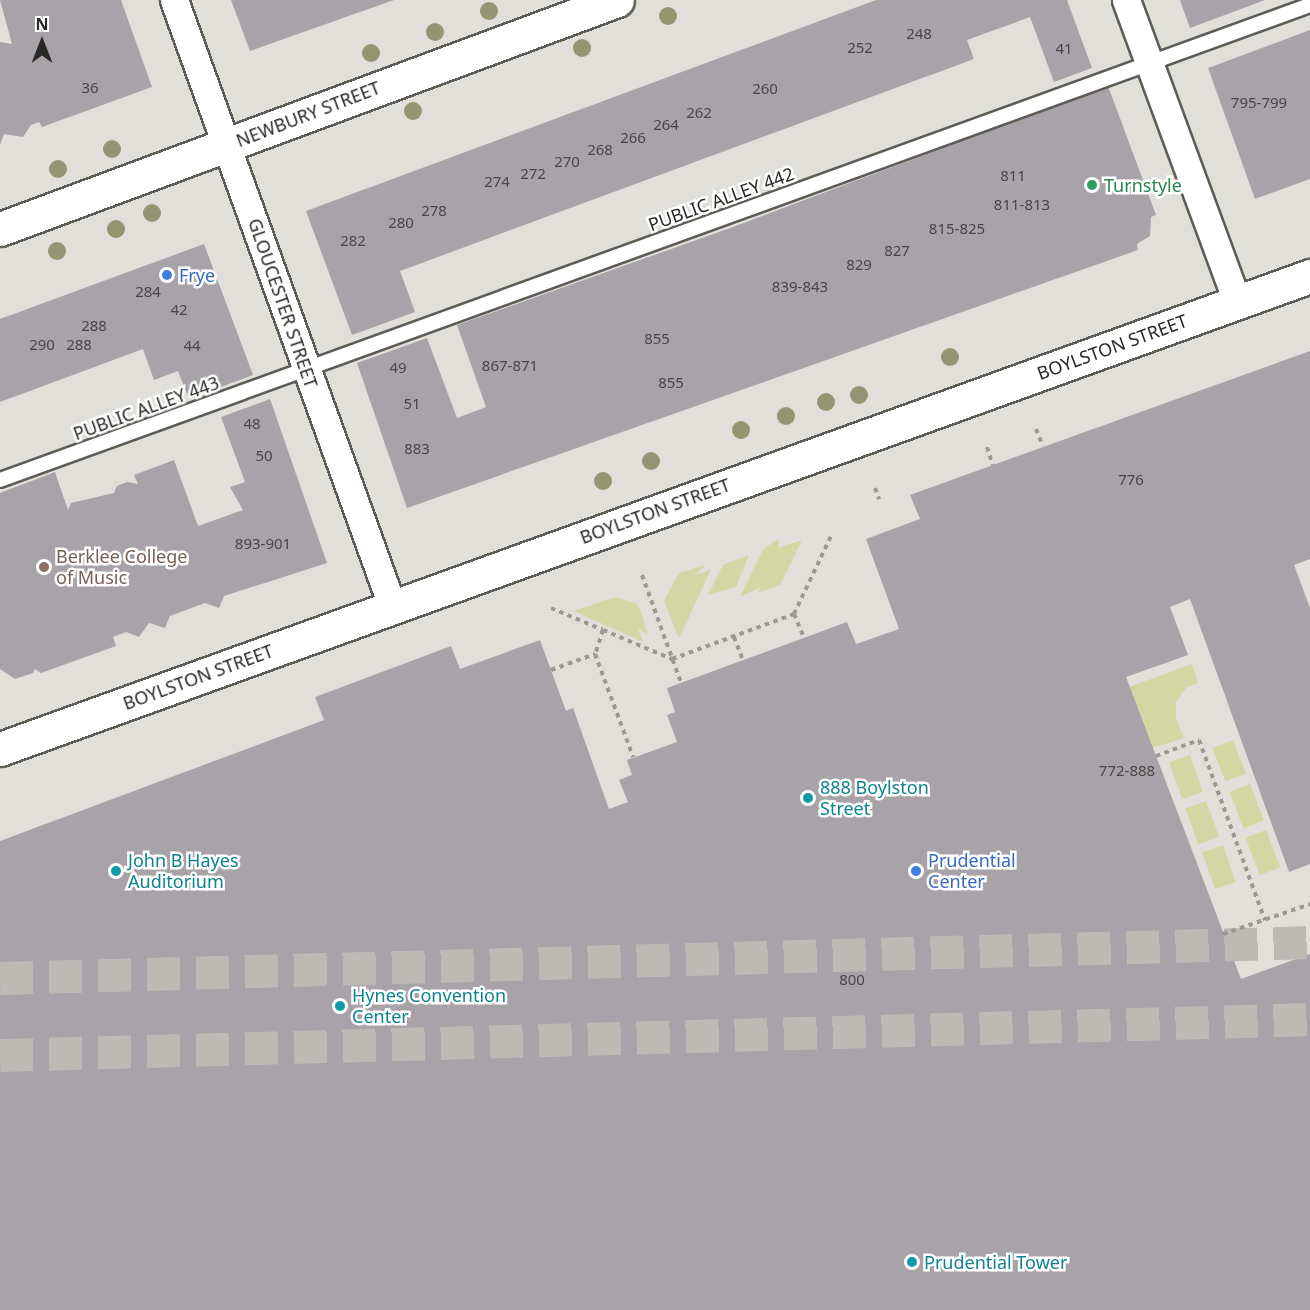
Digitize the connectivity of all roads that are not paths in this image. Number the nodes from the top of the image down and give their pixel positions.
1 (174, 0) edge
2 (617, 0) edge
3 (1126, 0) edge
4 (1310, 5) edge
5 (1150, 62) junction
6 (227, 145) junction
7 (0, 229) edge
8 (1310, 276) edge
9 (1237, 302) junction
10 (305, 369) junction
11 (0, 480) edge
12 (392, 606) junction
13 (0, 749) edge

1 - 6 street, GLOUCESTER STREET
2 - 6 main road, NEWBURY STREET
3 - 5 street
4 - 5 lane, PUBLIC ALLEY 442
5 - 9 street
5 - 10 lane, PUBLIC ALLEY 442
6 - 7 main road, NEWBURY STREET
6 - 10 street, GLOUCESTER STREET
8 - 9 main road, BOYLSTON STREET
9 - 12 main road, BOYLSTON STREET
10 - 11 lane, PUBLIC ALLEY 443
10 - 12 street, GLOUCESTER STREET
12 - 13 main road, BOYLSTON STREET

